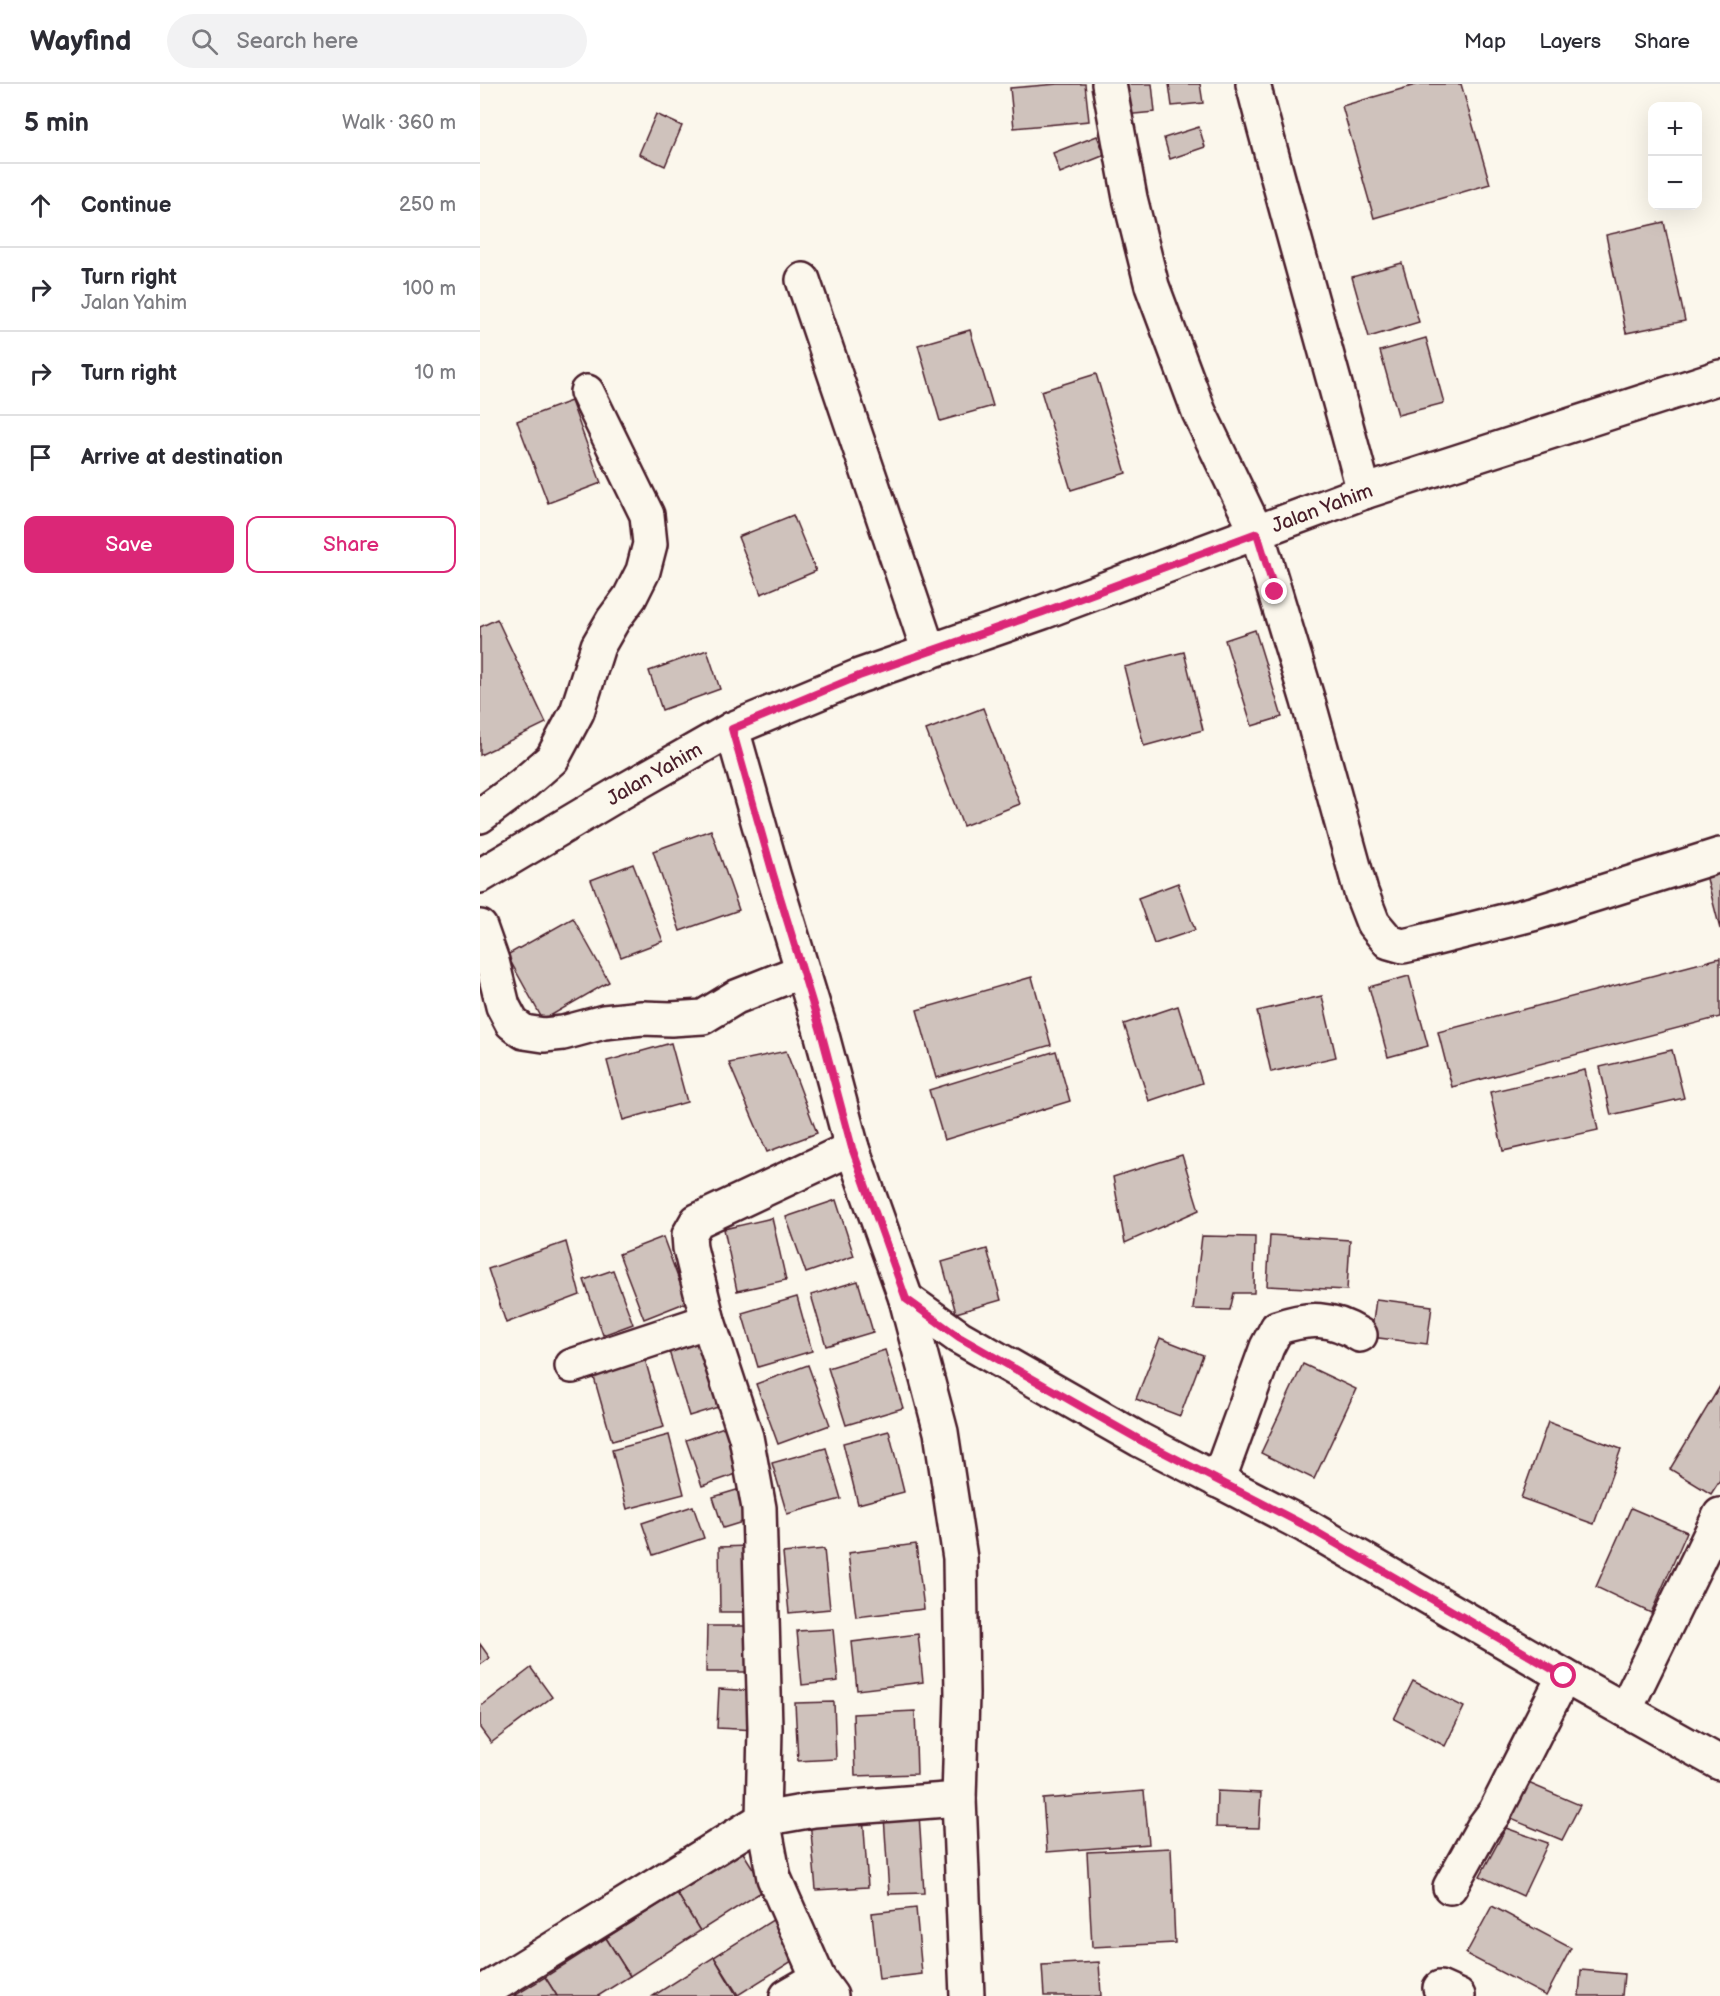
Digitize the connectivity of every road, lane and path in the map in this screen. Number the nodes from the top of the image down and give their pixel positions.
1 (1109, 84) edge
2 (1253, 84) edge
3 (803, 280) dead end
4 (1720, 377) edge
5 (587, 392) dead end
6 (1364, 492) junction
7 (1257, 533) junction
8 (929, 652) junction
9 (732, 729) junction
10 (480, 816) edge
11 (480, 830) edge
12 (1720, 855) edge
13 (491, 870) edge
14 (480, 927) edge
15 (802, 971) junction
16 (852, 1148) junction
17 (906, 1299) junction
18 (708, 1321) junction
19 (1360, 1335) dead end
20 (572, 1366) dead end
21 (1218, 1481) junction
22 (1720, 1515) edge
23 (1564, 1676) junction
24 (1625, 1710) junction
25 (1720, 1763) edge
26 (959, 1799) junction
27 (763, 1819) junction
28 (1450, 1887) dead end
29 (824, 1987) edge
30 (480, 1994) edge
31 (787, 1996) edge
32 (967, 1996) edge

1 - 7 street
2 - 6 street
3 - 8 street
4 - 6 street, Jalan Yahim
5 - 10 street
6 - 7 street, Jalan Yahim
7 - 8 street, Jalan Yahim
7 - 12 street
8 - 9 street, Jalan Yahim
9 - 13 street, Jalan Yahim
9 - 15 street
11 - 13 street
14 - 15 street
15 - 16 street
16 - 17 street
16 - 18 street
17 - 21 street
17 - 26 street
18 - 20 street
18 - 27 street
19 - 21 street
21 - 23 street
22 - 24 street
23 - 24 street
23 - 28 street
24 - 25 street
26 - 27 street
26 - 32 street
27 - 29 street
27 - 30 street
29 - 31 street

